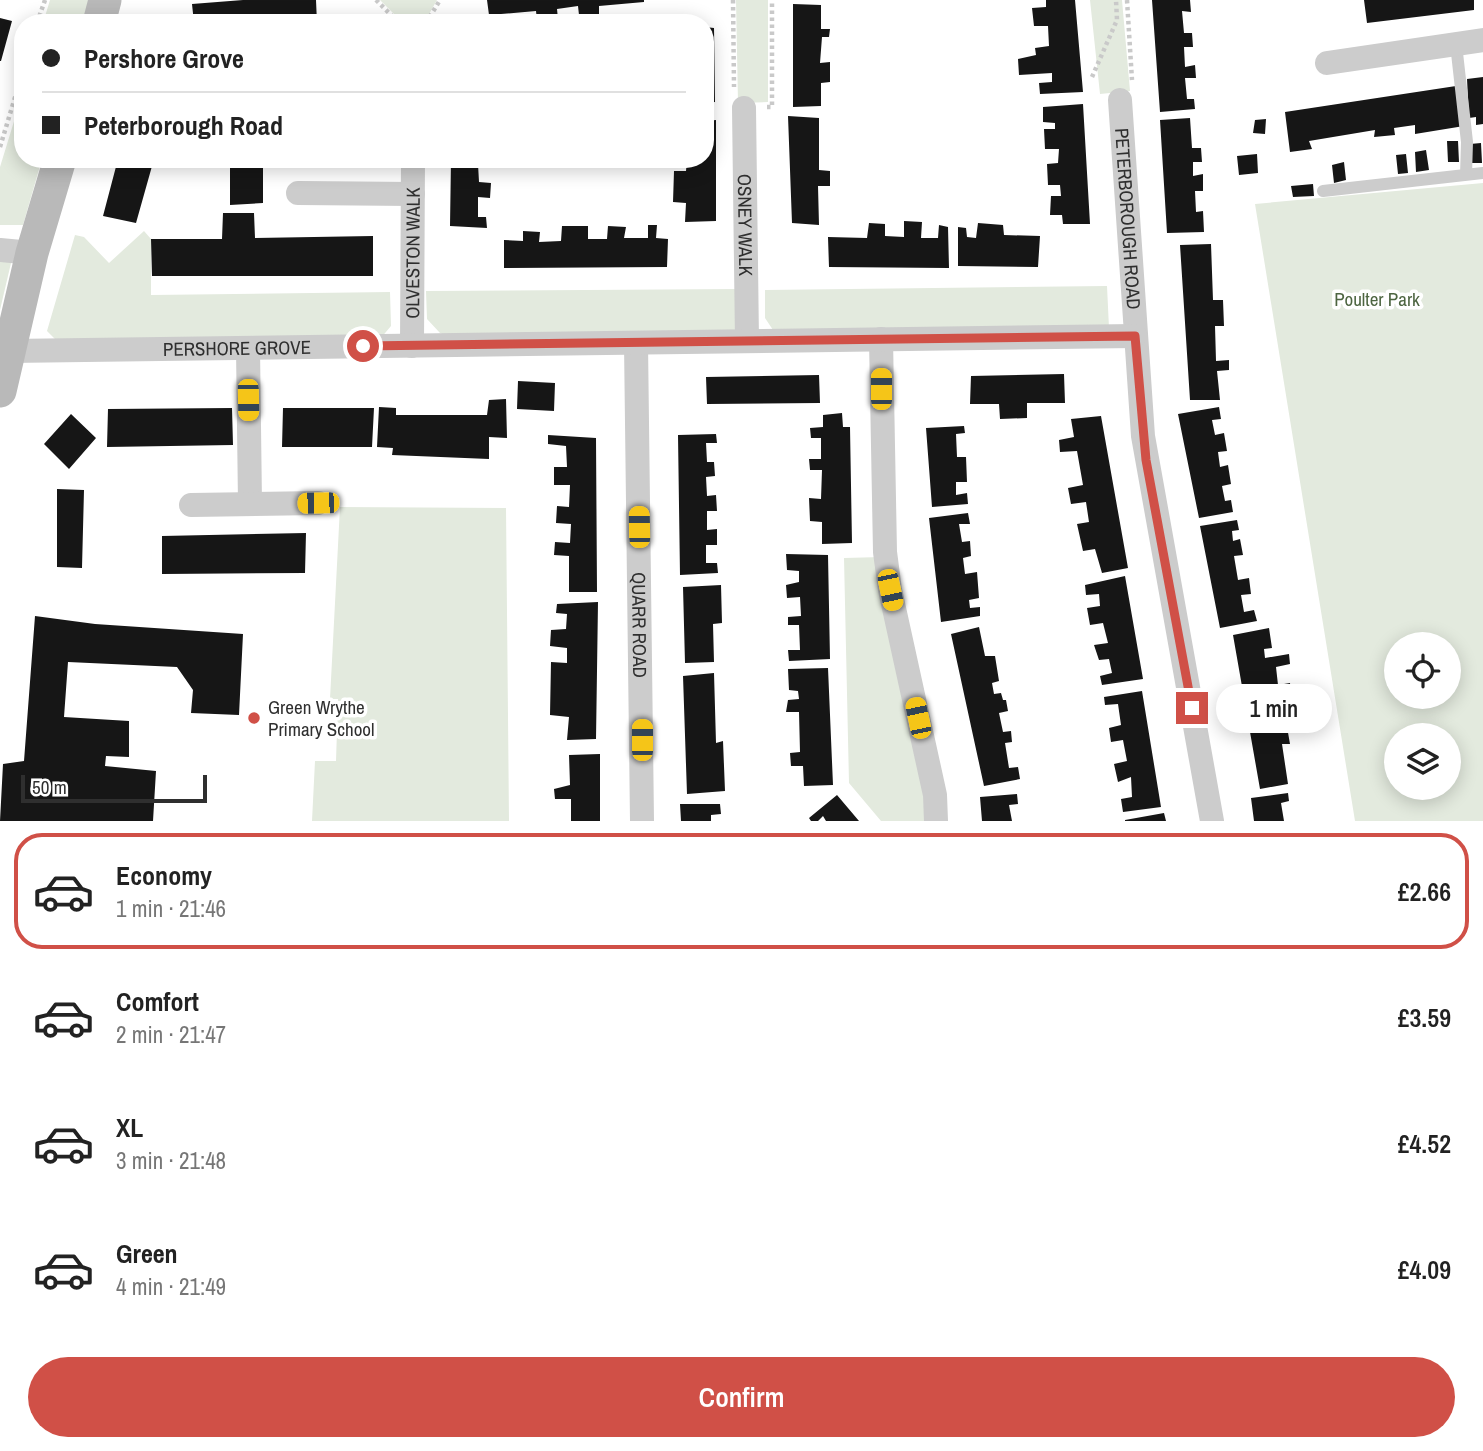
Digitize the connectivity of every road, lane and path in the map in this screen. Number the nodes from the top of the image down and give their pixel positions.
1 (376, 0) edge
2 (733, 0) edge
3 (772, 0) edge
4 (1116, 0) edge
5 (1127, 0) edge
6 (388, 14) edge
7 (1483, 40) edge
8 (1456, 44) junction
9 (1327, 63) dead end
10 (1092, 77) dead end
11 (1120, 100) joint
12 (14, 101) edge
13 (744, 108) junction
14 (0, 147) edge
15 (56, 168) edge
16 (412, 168) edge
17 (1483, 173) edge
18 (1465, 175) junction
19 (1324, 191) dead end
20 (298, 193) dead end
21 (413, 194) junction
22 (16, 252) edge
23 (1135, 336) junction
24 (881, 339) junction
25 (747, 341) junction
26 (636, 343) junction
27 (412, 346) junction
28 (248, 348) junction
29 (9, 351) junction
30 (0, 391) edge
31 (318, 503) dead end
32 (250, 504) junction
33 (191, 505) dead end
34 (642, 821) edge
35 (936, 821) edge
36 (1213, 821) edge

1 - 6 path
2 - 13 path
3 - 13 path
4 - 10 path
5 - 11 path, PETERBOROUGH ROAD
7 - 8 street
8 - 9 street
8 - 18 lane
11 - 23 street, PETERBOROUGH ROAD
12 - 14 path
13 - 25 street, OSNEY WALK
15 - 22 street
16 - 21 street, OLVESTON WALK
17 - 18 lane
18 - 19 lane
20 - 21 street
21 - 27 street, OLVESTON WALK
22 - 29 street
23 - 24 street, PERSHORE GROVE
23 - 36 street, PETERBOROUGH ROAD
24 - 25 street, PERSHORE GROVE
24 - 35 street
25 - 26 street, PERSHORE GROVE
26 - 27 street, PERSHORE GROVE
26 - 34 street, QUARR ROAD
27 - 28 street, PERSHORE GROVE
28 - 29 street, PERSHORE GROVE
28 - 32 street
29 - 30 street
31 - 32 street
32 - 33 street

